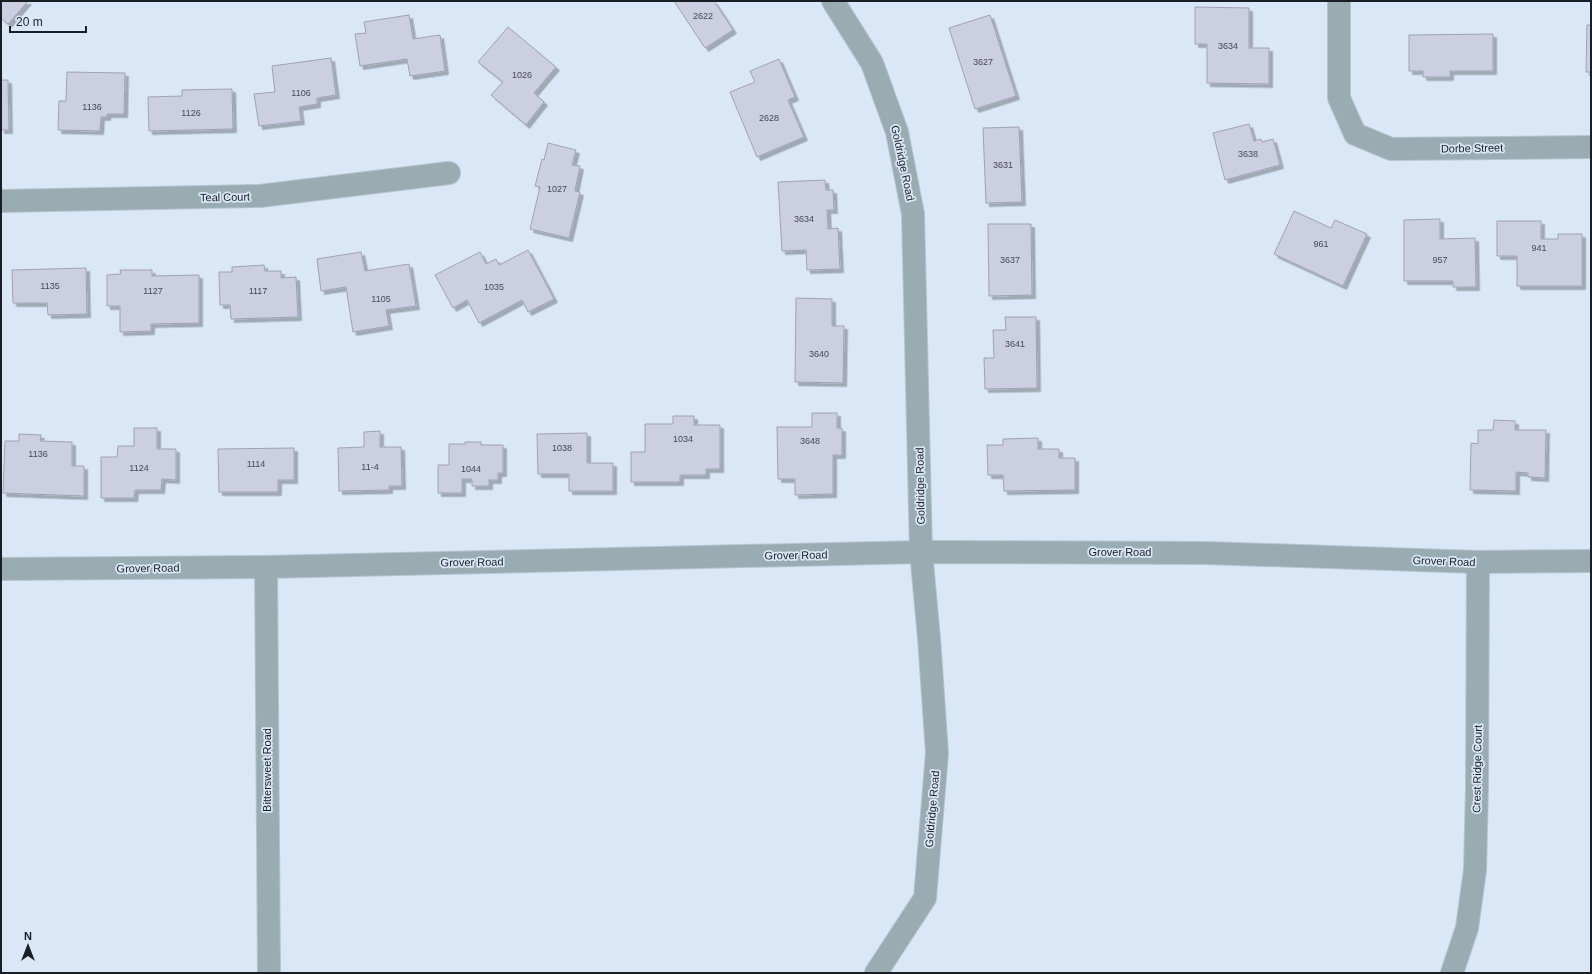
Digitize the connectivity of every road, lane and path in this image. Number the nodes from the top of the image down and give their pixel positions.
1 (833, 1) edge
2 (1339, 1) edge
3 (1591, 147) edge
4 (449, 174) dead end
5 (1, 201) edge
6 (921, 552) junction
7 (1591, 561) edge
8 (1478, 562) junction
9 (266, 567) junction
10 (1, 569) edge
11 (269, 973) edge
12 (876, 973) edge
13 (1452, 973) edge

1 - 6 street, Goldridge Road
2 - 3 street, Dorbe Street
4 - 5 street, Teal Court
6 - 8 street, Grover Road
6 - 9 street, Grover Road
6 - 12 street, Goldridge Road
7 - 8 street, Grover Road
8 - 13 street, Crest Ridge Court
9 - 10 street, Grover Road
9 - 11 street, Bittersweet Road

